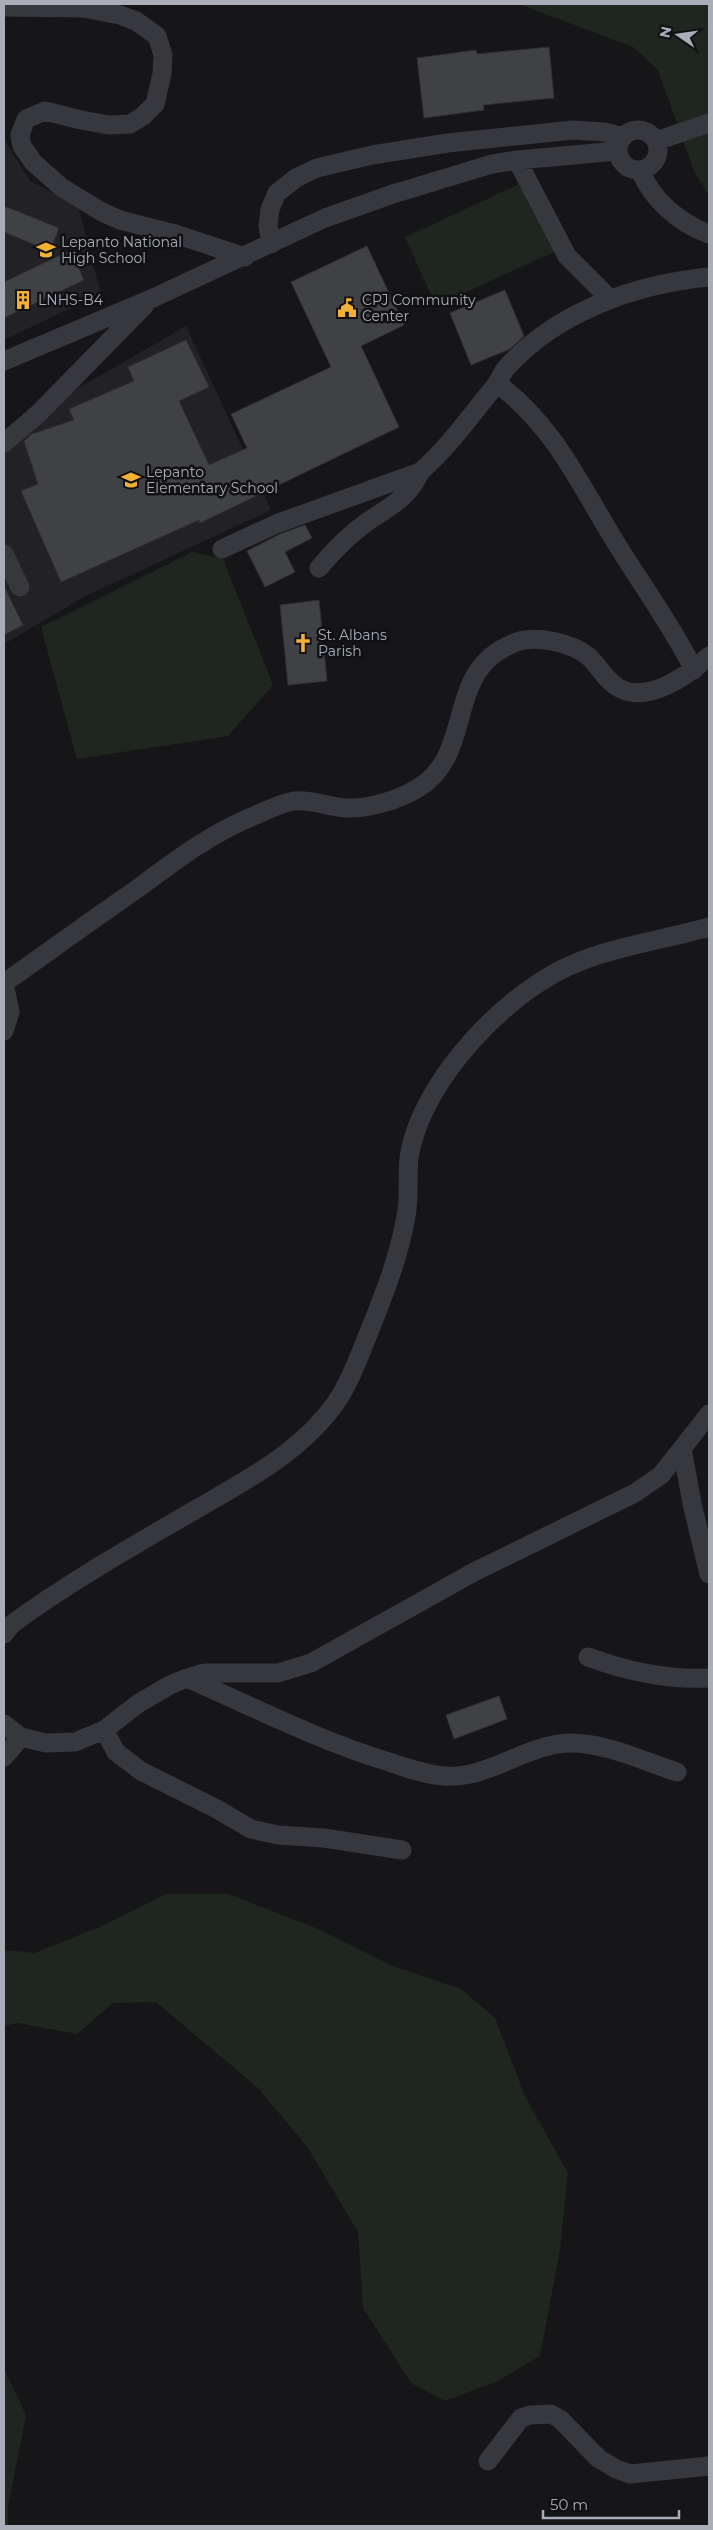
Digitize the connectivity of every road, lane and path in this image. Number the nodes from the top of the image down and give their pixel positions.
1 (4, 7) edge
2 (709, 123) edge
3 (656, 141) junction
4 (620, 144) junction
5 (516, 160) junction
6 (640, 170) junction
7 (709, 234) edge
8 (271, 244) junction
9 (245, 256) junction
10 (709, 278) edge
11 (609, 298) junction
12 (152, 299) junction
13 (4, 361) edge
14 (497, 383) junction
15 (4, 443) edge
16 (420, 472) junction
17 (222, 549) dead end
18 (4, 554) edge
19 (319, 568) dead end
20 (20, 587) dead end
21 (709, 656) edge
22 (694, 670) junction
23 (709, 927) edge
24 (4, 983) edge
25 (4, 1030) edge
26 (709, 1414) edge
27 (682, 1449) junction
28 (709, 1574) edge
29 (4, 1634) edge
30 (588, 1657) dead end
31 (187, 1678) junction
32 (709, 1678) edge
33 (4, 1724) edge
34 (104, 1730) junction
35 (21, 1737) junction
36 (4, 1757) edge
37 (677, 1772) dead end
38 (402, 1850) dead end
39 (488, 2461) dead end
40 (709, 2466) edge

1 - 9 street
2 - 3 street
3 - 4 street
3 - 6 street
4 - 5 street
4 - 6 street
4 - 8 street
5 - 8 street
5 - 11 street
6 - 7 street
8 - 9 street
9 - 12 street
10 - 11 street
11 - 14 street
12 - 13 street
12 - 15 street
14 - 16 street
14 - 22 street
16 - 17 street
16 - 19 street
18 - 20 street
21 - 22 street
22 - 24 street
23 - 29 street
24 - 25 street
26 - 27 street
27 - 28 street
27 - 31 street
30 - 32 street
31 - 34 street
31 - 37 street
33 - 35 street
34 - 35 street
34 - 38 street
35 - 36 street
39 - 40 street

